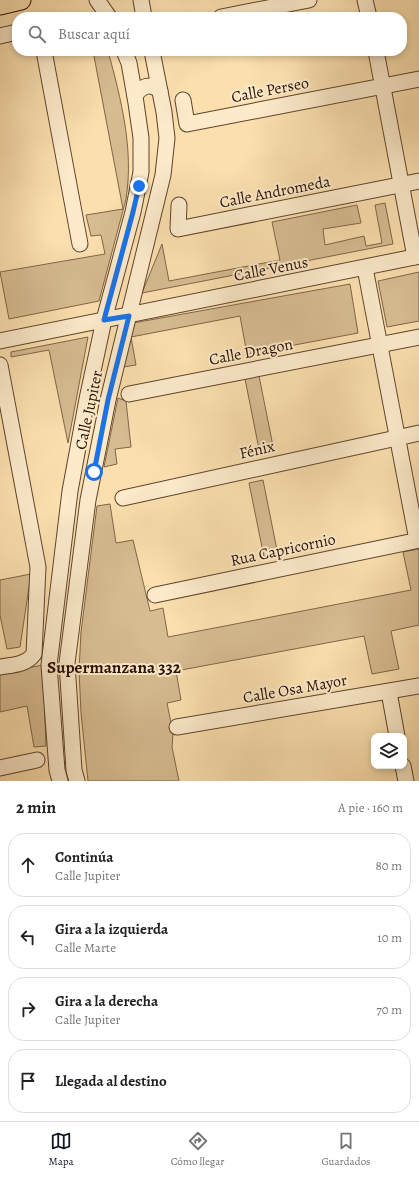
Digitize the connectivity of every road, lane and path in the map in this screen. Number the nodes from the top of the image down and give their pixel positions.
1 (21, 0) edge
2 (97, 0) edge
3 (141, 0) edge
4 (309, 0) edge
5 (365, 0) edge
6 (0, 5) edge
7 (105, 12) edge
8 (143, 12) edge
9 (247, 12) edge
10 (368, 12) edge
11 (12, 33) edge
12 (0, 36) edge
13 (45, 56) edge
14 (126, 56) edge
15 (153, 56) edge
16 (377, 56) edge
17 (419, 78) edge
18 (384, 86) junction
19 (160, 91) junction
20 (135, 96) junction
21 (183, 100) dead end
22 (419, 181) edge
23 (402, 185) junction
24 (179, 205) dead end
25 (80, 244) dead end
26 (417, 257) edge
27 (365, 268) junction
28 (129, 316) junction
29 (104, 320) junction
30 (1, 336) edge
31 (419, 337) edge
32 (380, 345) junction
33 (0, 365) edge
34 (129, 394) dead end
35 (419, 433) edge
36 (398, 437) junction
37 (123, 498) dead end
38 (418, 540) edge
39 (154, 595) dead end
40 (0, 667) edge
41 (419, 686) edge
42 (389, 692) junction
43 (177, 727) dead end
44 (396, 733) edge
45 (37, 760) dead end
46 (0, 768) edge
47 (404, 769) edge
48 (60, 781) edge
49 (76, 781) edge
50 (406, 781) edge

1 - 6 main road
2 - 7 street
3 - 8 street
4 - 9 street
5 - 10 street
11 - 12 street
13 - 25 street
14 - 20 street, Calle Jupiter
15 - 19 street, Calle Jupiter
16 - 18 street
17 - 18 street
18 - 21 street, Calle Perseo
18 - 23 street
19 - 20 street
19 - 28 street, Calle Jupiter
20 - 29 street, Calle Jupiter
22 - 23 street
23 - 24 street, Calle Andromeda
23 - 26 street
26 - 27 street, Calle Venus
27 - 28 street, Calle Venus
27 - 32 street
28 - 29 street, Calle Venus
28 - 49 street, Calle Jupiter
29 - 30 street, Calle Venus
29 - 48 street, Calle Jupiter
31 - 32 street, Calle Dragon
32 - 34 street, Calle Dragon
32 - 36 street
33 - 40 street
35 - 36 street, Fénix
36 - 37 street, Fénix
36 - 38 street
38 - 39 street, Rua Capricornio
41 - 42 street, Calle Osa Mayor
42 - 43 street, Calle Osa Mayor
42 - 44 street
45 - 46 street
47 - 50 street

